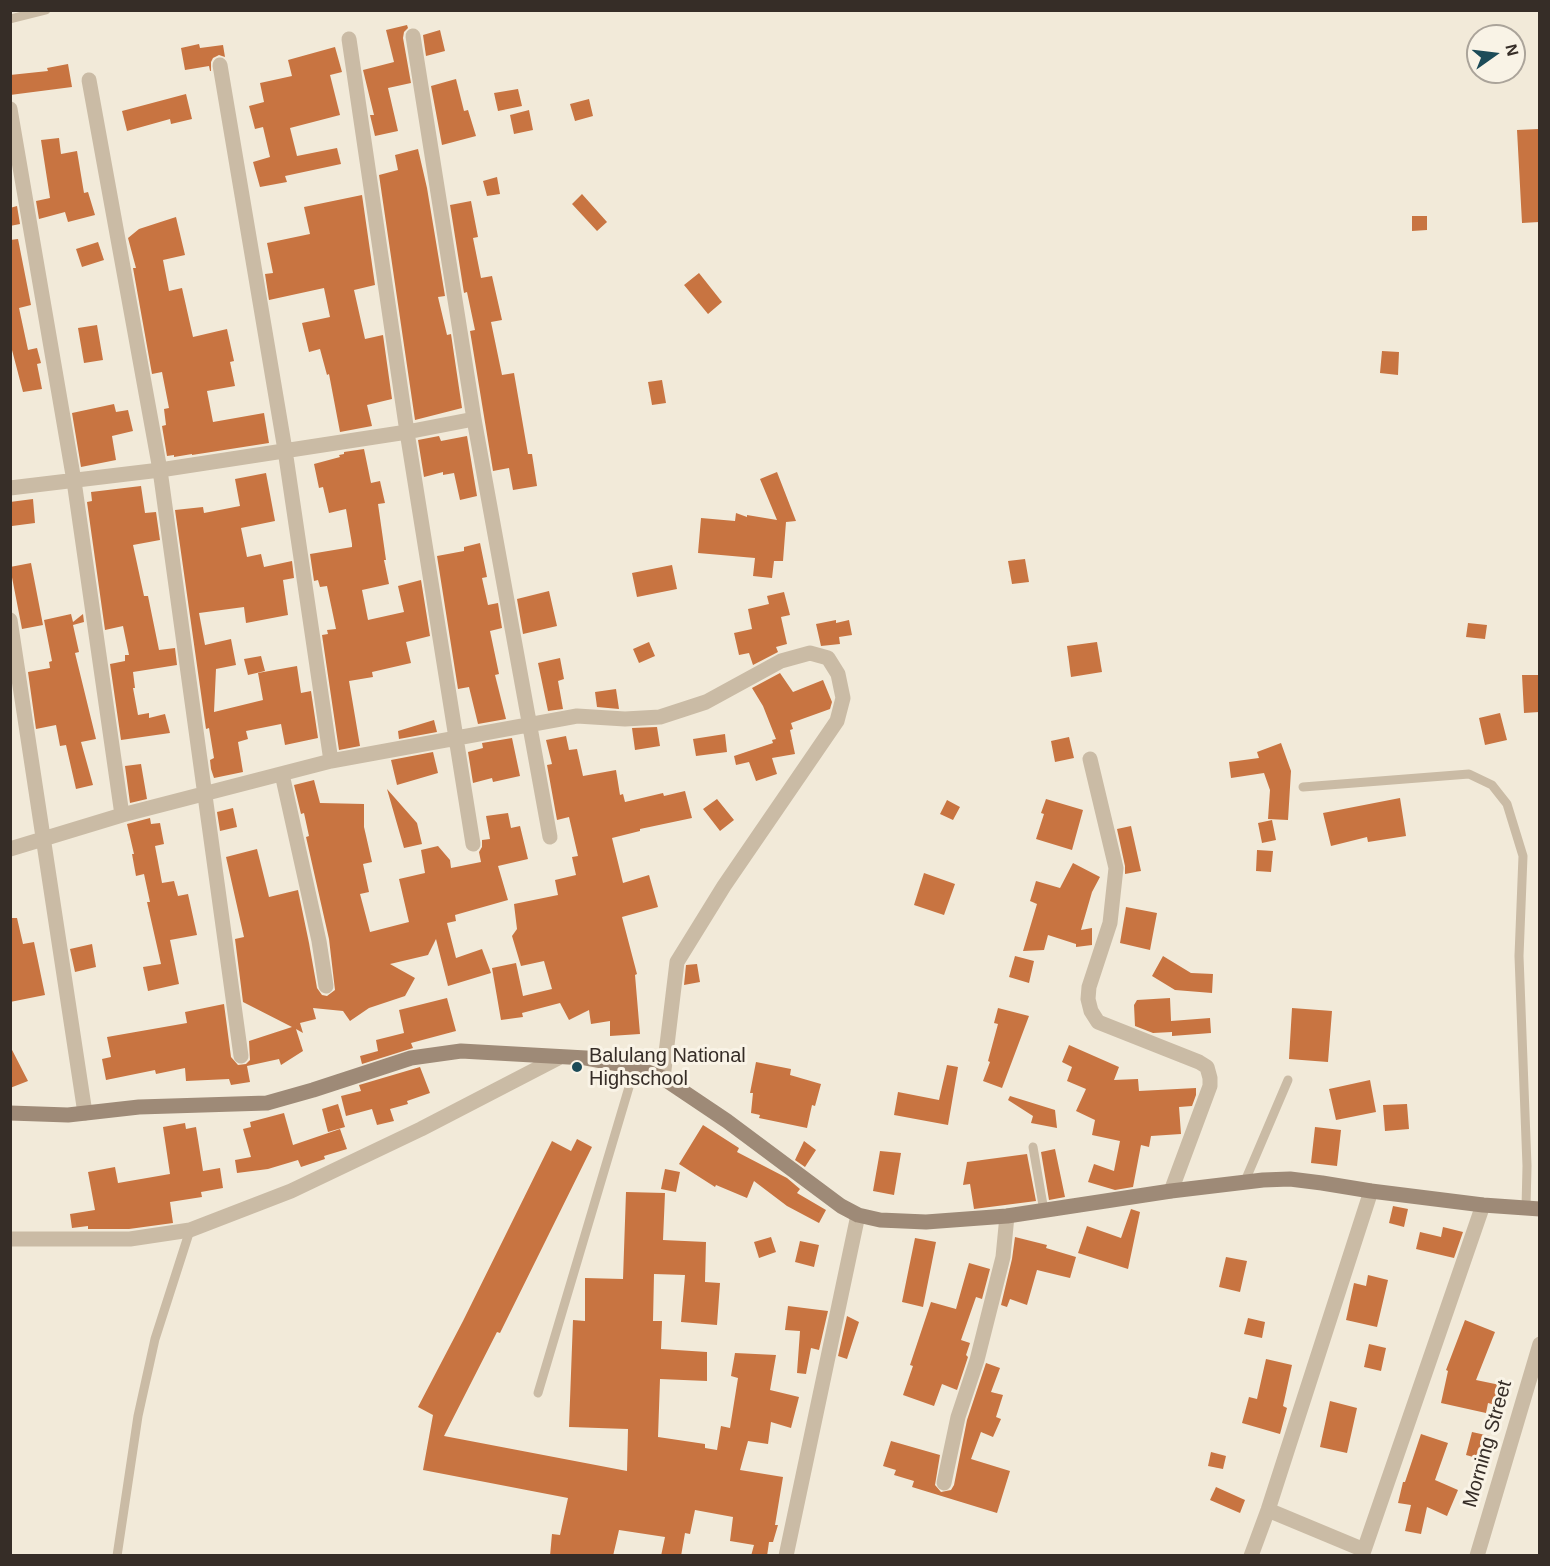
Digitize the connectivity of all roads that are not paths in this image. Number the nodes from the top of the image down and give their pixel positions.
1 (46, 10) edge
2 (10, 19) edge
3 (413, 36) dead end
4 (349, 39) dead end
5 (220, 65) dead end
6 (89, 80) dead end
7 (10, 109) edge
8 (474, 419) junction
9 (407, 432) junction
10 (285, 450) junction
11 (160, 470) junction
12 (74, 481) junction
13 (10, 488) edge
14 (10, 621) edge
15 (530, 724) junction
16 (457, 739) junction
17 (1090, 759) dead end
18 (331, 761) junction
19 (282, 774) junction
20 (1304, 787) dead end
21 (203, 794) junction
22 (122, 815) junction
23 (550, 837) dead end
24 (43, 839) junction
25 (473, 844) dead end
26 (10, 849) edge
27 (326, 986) dead end
28 (241, 1056) dead end
29 (558, 1058) junction
30 (634, 1066) junction
31 (663, 1077) junction
32 (1288, 1080) dead end
33 (10, 1113) edge
34 (85, 1113) junction
35 (1033, 1147) dead end
36 (1245, 1181) junction
37 (1171, 1191) junction
38 (1371, 1191) junction
39 (1483, 1205) junction
40 (1533, 1209) edge
41 (1044, 1211) junction
42 (858, 1215) junction
43 (1007, 1216) junction
44 (190, 1230) junction
45 (10, 1239) edge
46 (1539, 1344) edge
47 (538, 1393) dead end
48 (944, 1483) dead end
49 (1268, 1509) junction
50 (1363, 1553) edge
51 (117, 1556) edge
52 (786, 1556) edge
53 (1251, 1556) edge
54 (1477, 1556) edge

1 - 2 lane
3 - 8 street
4 - 9 street
5 - 10 street
6 - 11 street
7 - 12 street
8 - 9 street
8 - 15 street
9 - 10 street
9 - 16 street
10 - 11 street
10 - 18 street
11 - 12 street
11 - 21 street
12 - 13 street
12 - 22 street
14 - 24 street
15 - 16 street
15 - 23 street
15 - 31 street
16 - 18 street
16 - 25 street
17 - 37 street
18 - 19 street
19 - 21 street
19 - 27 street
20 - 40 lane
21 - 22 street
21 - 28 street
22 - 24 street
24 - 26 street
24 - 34 street
29 - 30 street
29 - 34 street
29 - 44 street
30 - 31 street
30 - 47 lane
31 - 42 street
32 - 36 lane
33 - 34 street
35 - 41 lane
36 - 37 street
36 - 38 street
37 - 41 street
38 - 39 street
38 - 49 street
39 - 40 street
39 - 50 street
41 - 43 street
42 - 43 street
42 - 52 street
43 - 48 street
44 - 45 street
44 - 51 lane
46 - 54 street, Morning Street
49 - 50 street
49 - 53 street

